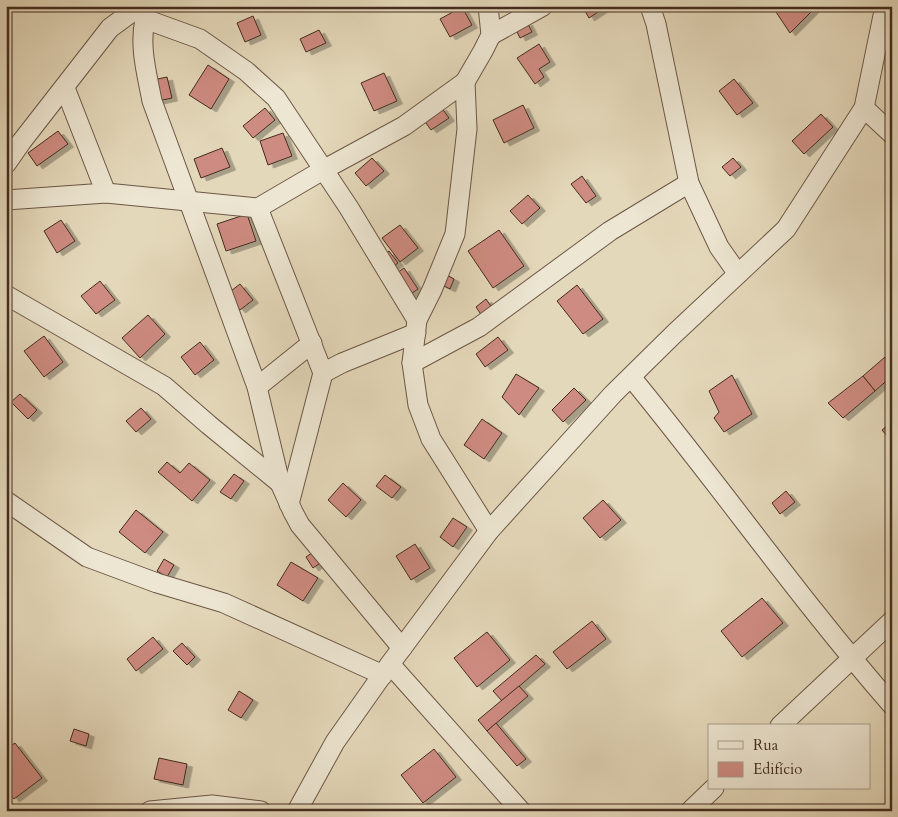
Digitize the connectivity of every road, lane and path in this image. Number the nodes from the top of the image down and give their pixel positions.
1 (488, 6) edge
2 (543, 6) edge
3 (650, 6) edge
4 (885, 6) edge
5 (141, 11) edge
6 (491, 35) junction
7 (465, 82) junction
8 (65, 88) junction
9 (864, 108) junction
10 (892, 134) edge
11 (6, 164) edge
12 (322, 170) junction
13 (688, 183) junction
14 (106, 193) junction
15 (6, 200) edge
16 (188, 202) junction
17 (258, 208) junction
18 (738, 274) junction
19 (6, 295) edge
20 (417, 327) junction
21 (312, 343) junction
22 (412, 362) junction
23 (323, 373) junction
24 (631, 377) junction
25 (257, 387) junction
26 (280, 483) junction
27 (6, 502) edge
28 (289, 504) junction
29 (489, 531) junction
30 (892, 621) edge
31 (402, 648) junction
32 (851, 658) junction
33 (386, 669) junction
34 (892, 705) edge
35 (782, 724) edge
36 (712, 790) edge
37 (150, 811) edge
38 (261, 811) edge
39 (297, 811) edge
40 (521, 811) edge
41 (690, 811) edge

1 - 6 street
2 - 6 street
3 - 13 street
4 - 9 street
5 - 8 street
5 - 12 street
5 - 16 street
6 - 7 street
7 - 12 street
7 - 20 street
8 - 11 street
8 - 14 street
9 - 10 street
9 - 18 street
12 - 17 street
12 - 20 street
13 - 18 street
13 - 22 street
14 - 15 street
14 - 16 street
16 - 17 street
16 - 25 street
17 - 21 street
18 - 24 street
19 - 26 street
20 - 22 street
20 - 23 street
21 - 23 street
21 - 25 street
22 - 29 street
23 - 28 street
24 - 29 street
24 - 32 street
25 - 26 street
26 - 28 street
27 - 33 street
28 - 31 street
29 - 31 street
30 - 32 street
31 - 33 street
32 - 34 street
32 - 35 street
33 - 39 street
33 - 40 street
36 - 41 street
37 - 38 street

